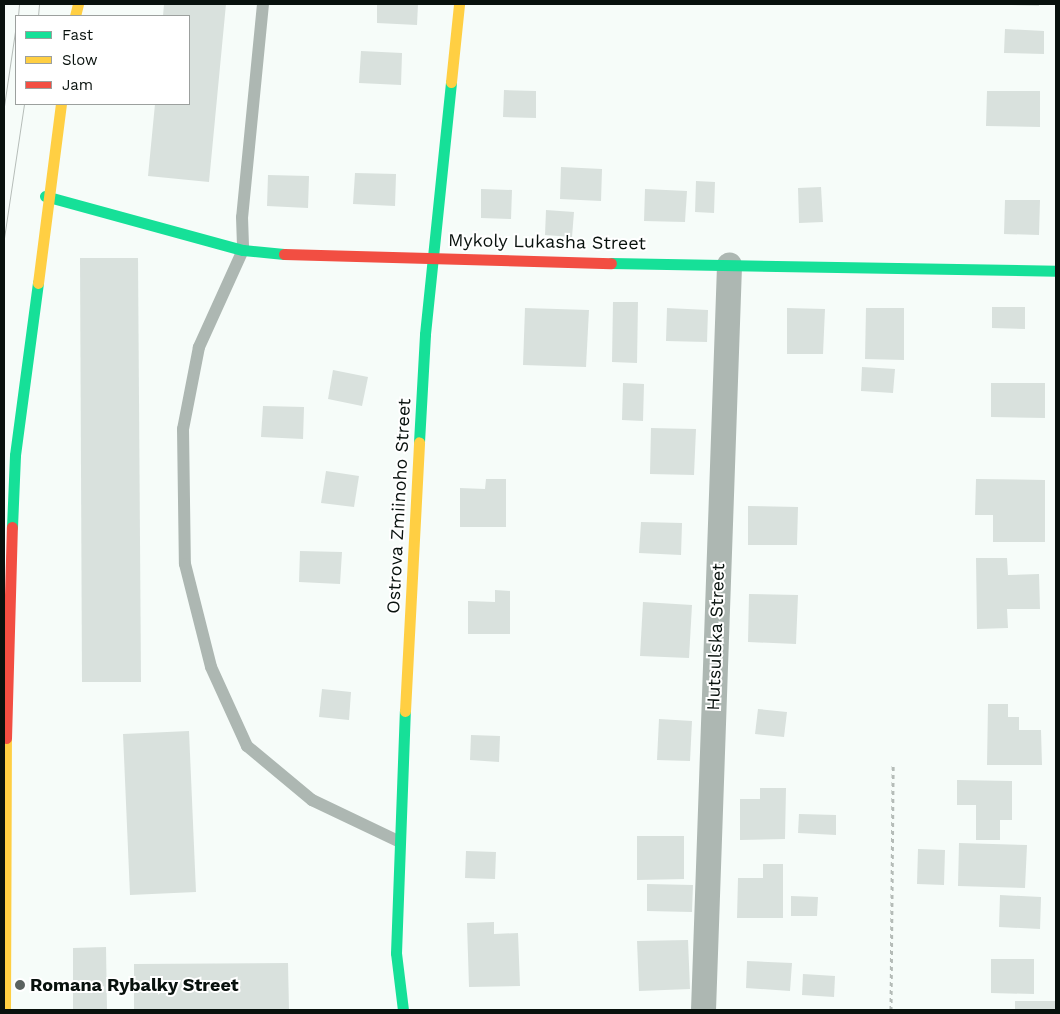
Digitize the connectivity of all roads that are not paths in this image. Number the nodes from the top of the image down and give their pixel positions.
1 (262, 4) edge
2 (459, 4) edge
3 (61, 105) edge
4 (45, 196) junction
5 (243, 250) junction
6 (432, 257) junction
7 (729, 264) junction
8 (1056, 271) edge
9 (398, 841) junction
10 (5, 1010) edge
11 (403, 1010) edge
12 (703, 1010) edge

1 - 5 lane
2 - 6 street, Ostrova Zmiinoho Street
3 - 4 street
4 - 5 street, Mykoly Lukasha Street
4 - 10 street
5 - 6 street, Mykoly Lukasha Street
5 - 9 lane
6 - 7 street, Mykoly Lukasha Street
6 - 9 street, Ostrova Zmiinoho Street
7 - 8 street, Mykoly Lukasha Street
7 - 12 street, Hutsulska Street
9 - 11 street, Ostrova Zmiinoho Street

